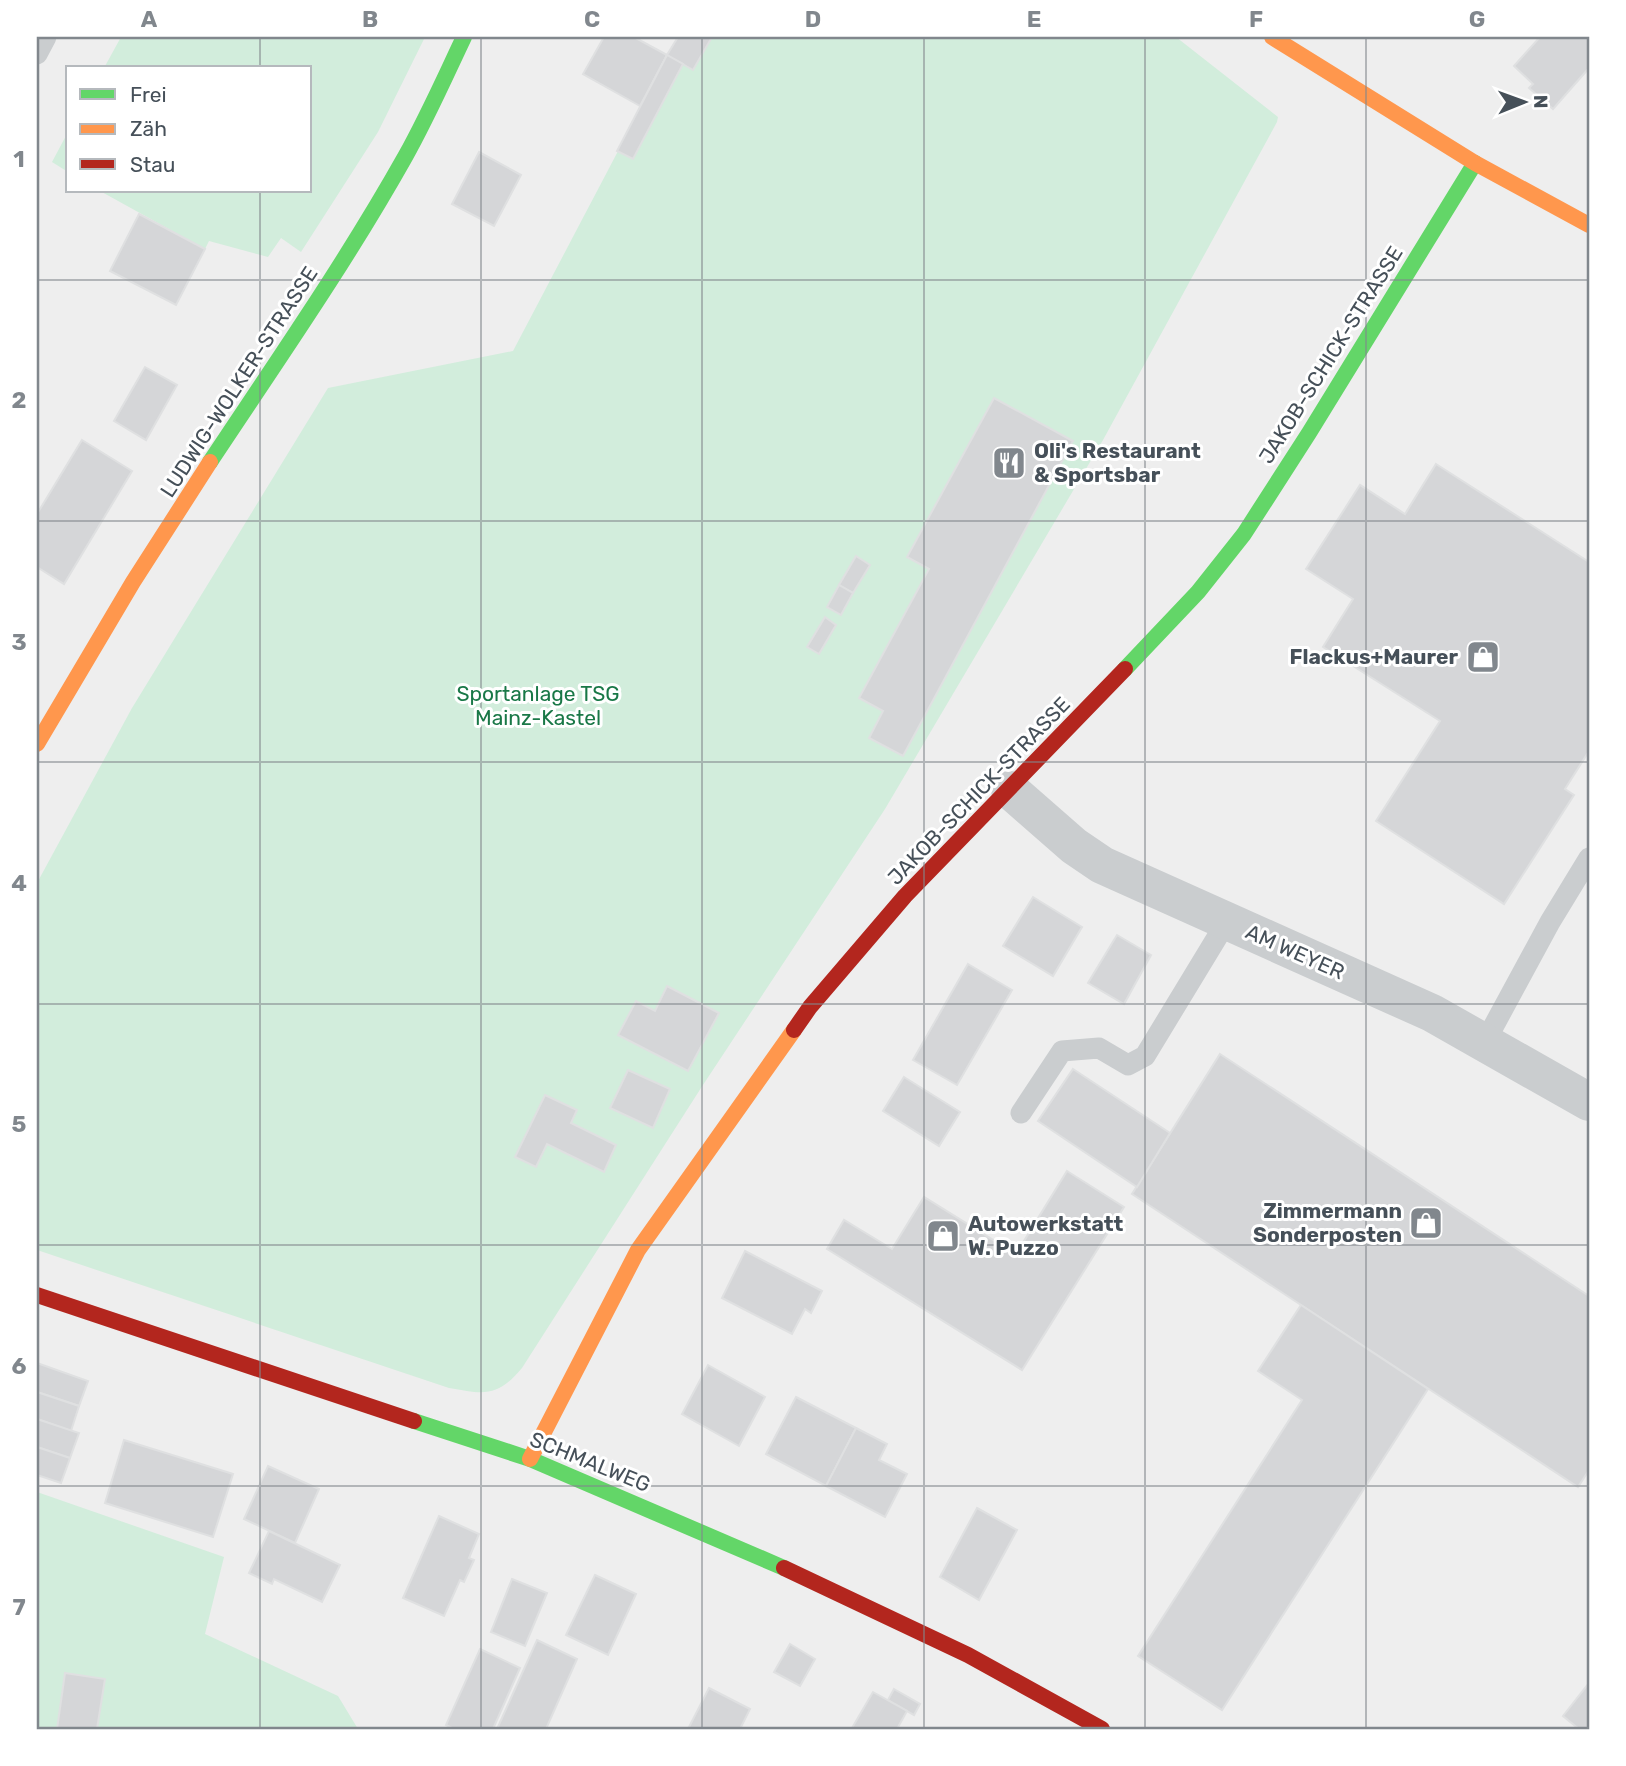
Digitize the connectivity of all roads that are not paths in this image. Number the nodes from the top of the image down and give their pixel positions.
1 (46, 37) edge
2 (464, 37) edge
3 (1272, 37) edge
4 (37, 54) edge
5 (1475, 163) junction
6 (1589, 225) edge
7 (37, 744) edge
8 (1010, 790) junction
9 (1589, 858) edge
10 (1227, 921) junction
11 (1485, 1042) junction
12 (1589, 1102) edge
13 (1021, 1114) dead end
14 (37, 1294) edge
15 (530, 1459) junction
16 (1102, 1729) edge

1 - 4 lane
2 - 7 street, LUDWIG-WOLKER-STRASSE
3 - 5 street
5 - 6 street
5 - 8 street, JAKOB-SCHICK-STRASSE
8 - 10 street, AM WEYER
8 - 15 street, JAKOB-SCHICK-STRASSE
9 - 11 lane
10 - 11 street, AM WEYER
10 - 13 lane
11 - 12 street, AM WEYER
14 - 15 street, SCHMALWEG
15 - 16 street, SCHMALWEG

